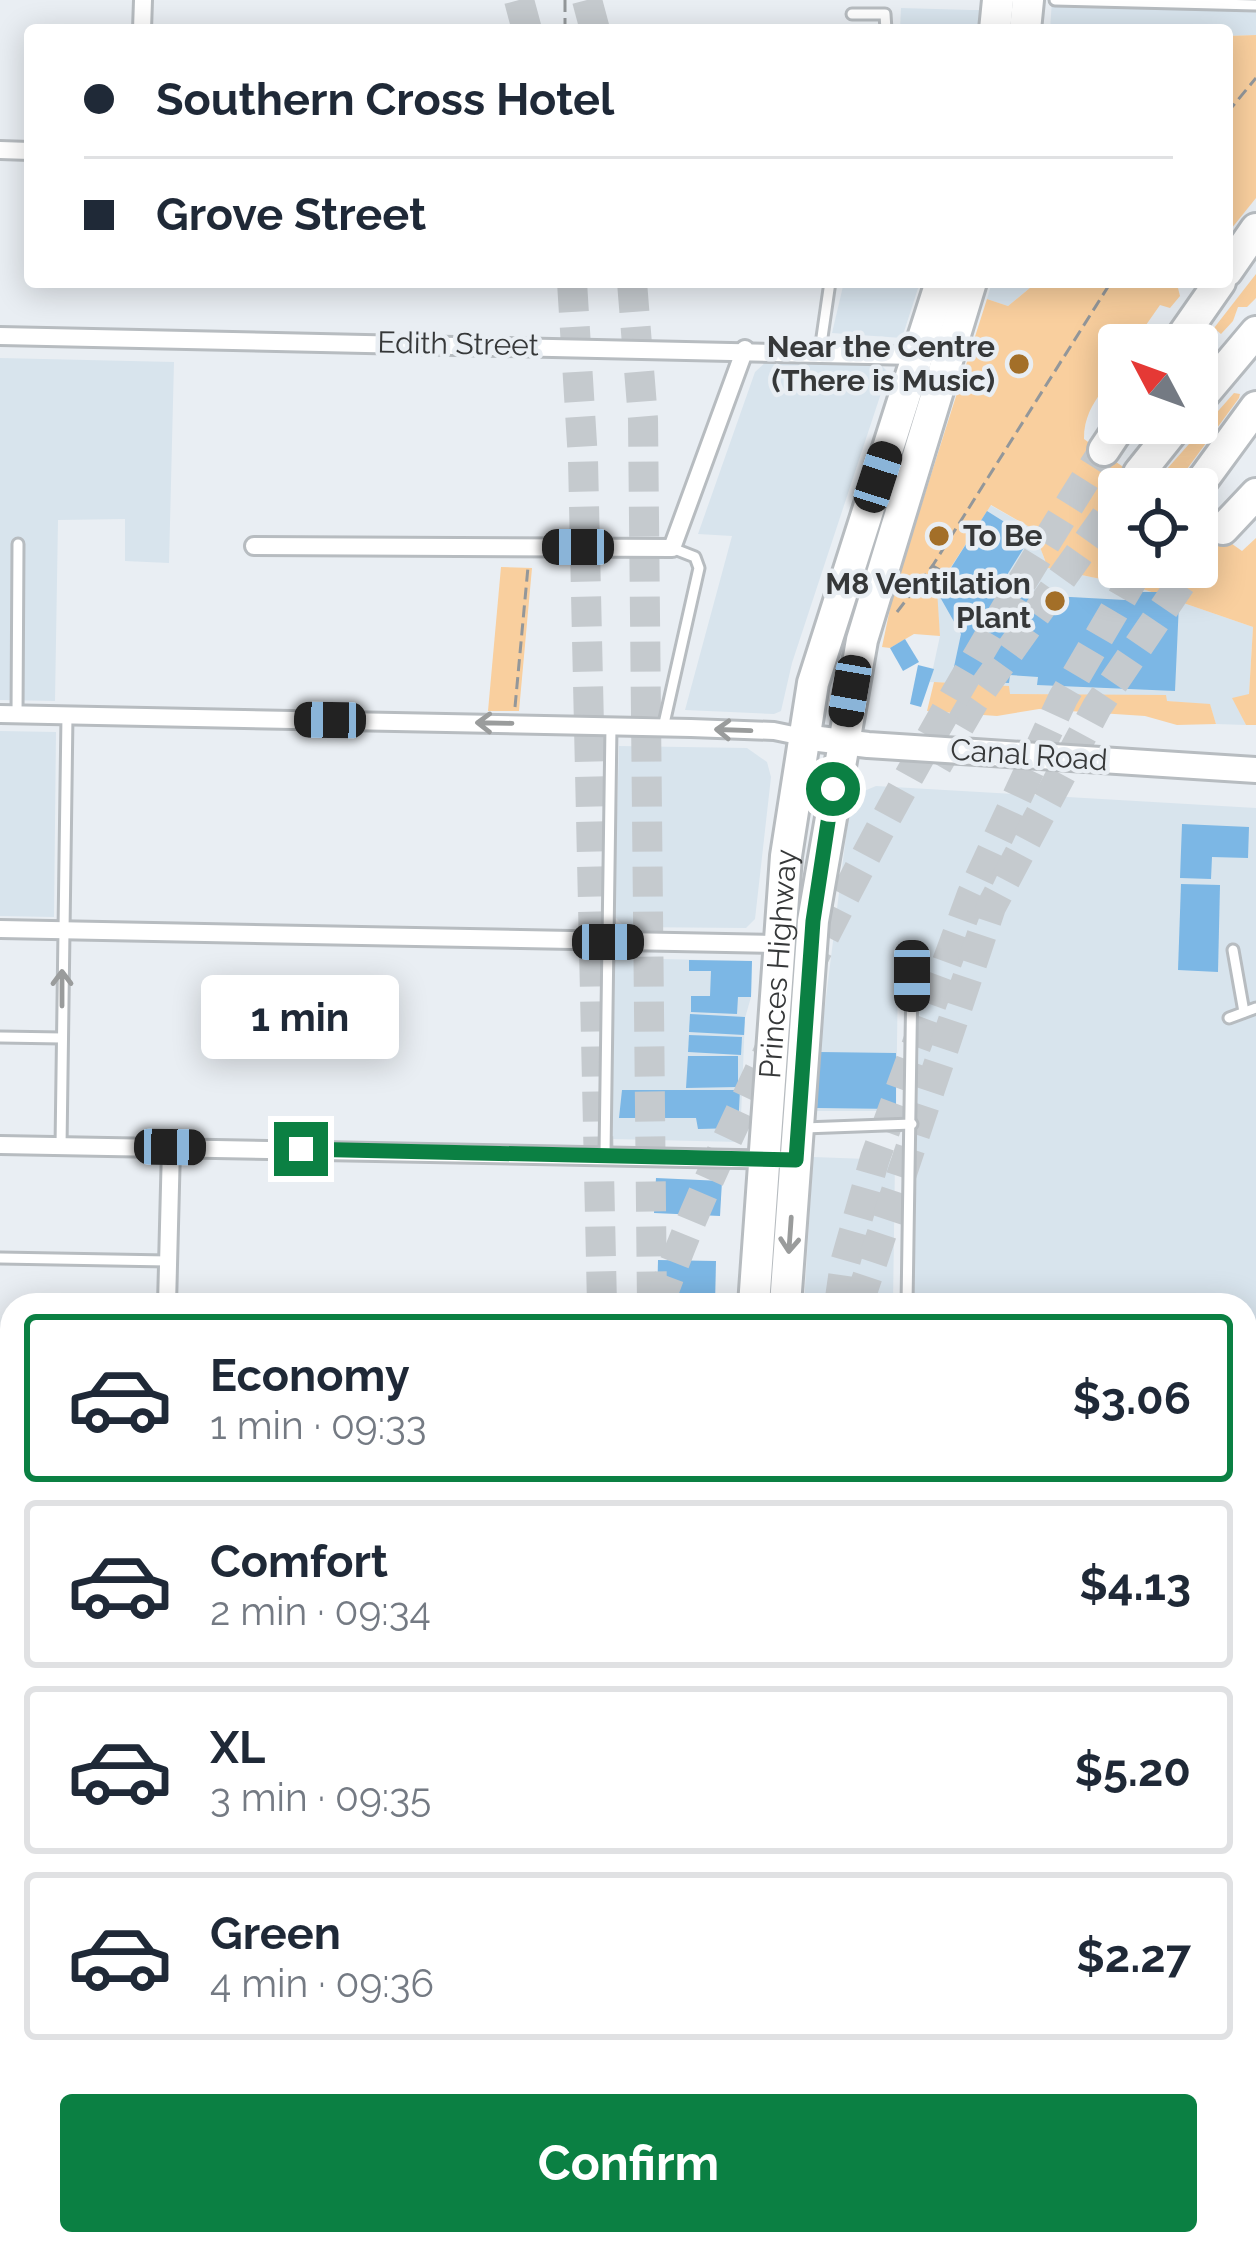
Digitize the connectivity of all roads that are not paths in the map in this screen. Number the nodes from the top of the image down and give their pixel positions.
1 (1055, 0) edge
2 (1105, 1) edge
3 (1256, 5) edge
4 (852, 14) dead end
5 (886, 24) edge
6 (1256, 229) edge
7 (1233, 262) edge
8 (829, 288) edge
9 (939, 288) edge
10 (969, 288) edge
11 (1216, 288) edge
12 (1191, 324) edge
13 (1256, 332) edge
14 (0, 336) edge
15 (745, 349) junction
16 (820, 351) junction
17 (916, 356) junction
18 (1218, 376) edge
19 (1256, 407) edge
20 (1108, 444) edge
21 (1161, 444) edge
22 (1104, 450) tunnel mouth
23 (1141, 468) edge
24 (1211, 468) edge
25 (1256, 494) edge
26 (1223, 529) dead end
27 (18, 544) dead end
28 (254, 546) dead end
29 (672, 548) junction
30 (9, 714) edge
31 (67, 715) junction
32 (611, 726) junction
33 (663, 728) junction
34 (803, 737) junction
35 (842, 743) junction
36 (1256, 770) edge
37 (0, 929) edge
38 (62, 929) junction
39 (608, 942) junction
40 (778, 944) junction
41 (1232, 950) dead end
42 (912, 976) dead end
43 (1256, 1008) edge
44 (1244, 1012) junction
45 (1228, 1018) dead end
46 (0, 1036) edge
47 (62, 1038) junction
48 (912, 1124) junction
49 (797, 1144) junction
50 (0, 1145) edge
51 (61, 1147) junction
52 (170, 1147) junction
53 (605, 1154) junction
54 (762, 1157) junction
55 (0, 1258) edge
56 (168, 1261) junction
57 (167, 1293) edge
58 (755, 1293) edge
59 (786, 1293) edge
60 (907, 1293) edge

1 - 2 lane
2 - 3 lane
4 - 5 lane
6 - 7 highway
8 - 16 lane
9 - 17 highway, Princes Highway
10 - 35 highway, Princes Highway
11 - 12 highway
13 - 18 highway
14 - 15 street, Edith Street
15 - 16 street, Edith Street
15 - 29 street
16 - 17 street, Edith Street
17 - 34 highway, Princes Highway
19 - 24 highway
20 - 22 highway
21 - 23 highway
25 - 26 highway
27 - 30 lane
28 - 29 street
29 - 33 lane
30 - 31 street
32 -> 31 street
31 - 38 lane
32 - 33 street
32 - 39 lane
34 -> 33 street
34 - 35 main road, Canal Road
34 - 40 highway, Princes Highway
35 - 36 main road, Canal Road
35 - 49 highway, Princes Highway
37 - 38 street
38 - 39 street
47 -> 38 lane
39 - 40 street
39 - 53 lane
40 - 54 highway, Princes Highway
41 - 44 lane
42 - 48 lane
43 - 44 lane
44 - 45 lane
46 - 47 lane
47 - 51 lane
48 - 49 lane
48 - 60 lane
49 - 54 street
49 -> 59 highway, Princes Highway
50 - 51 street
51 - 52 street
52 - 53 street
52 - 56 street
53 - 54 street
54 - 58 highway, Princes Highway
55 - 56 lane
56 - 57 street

